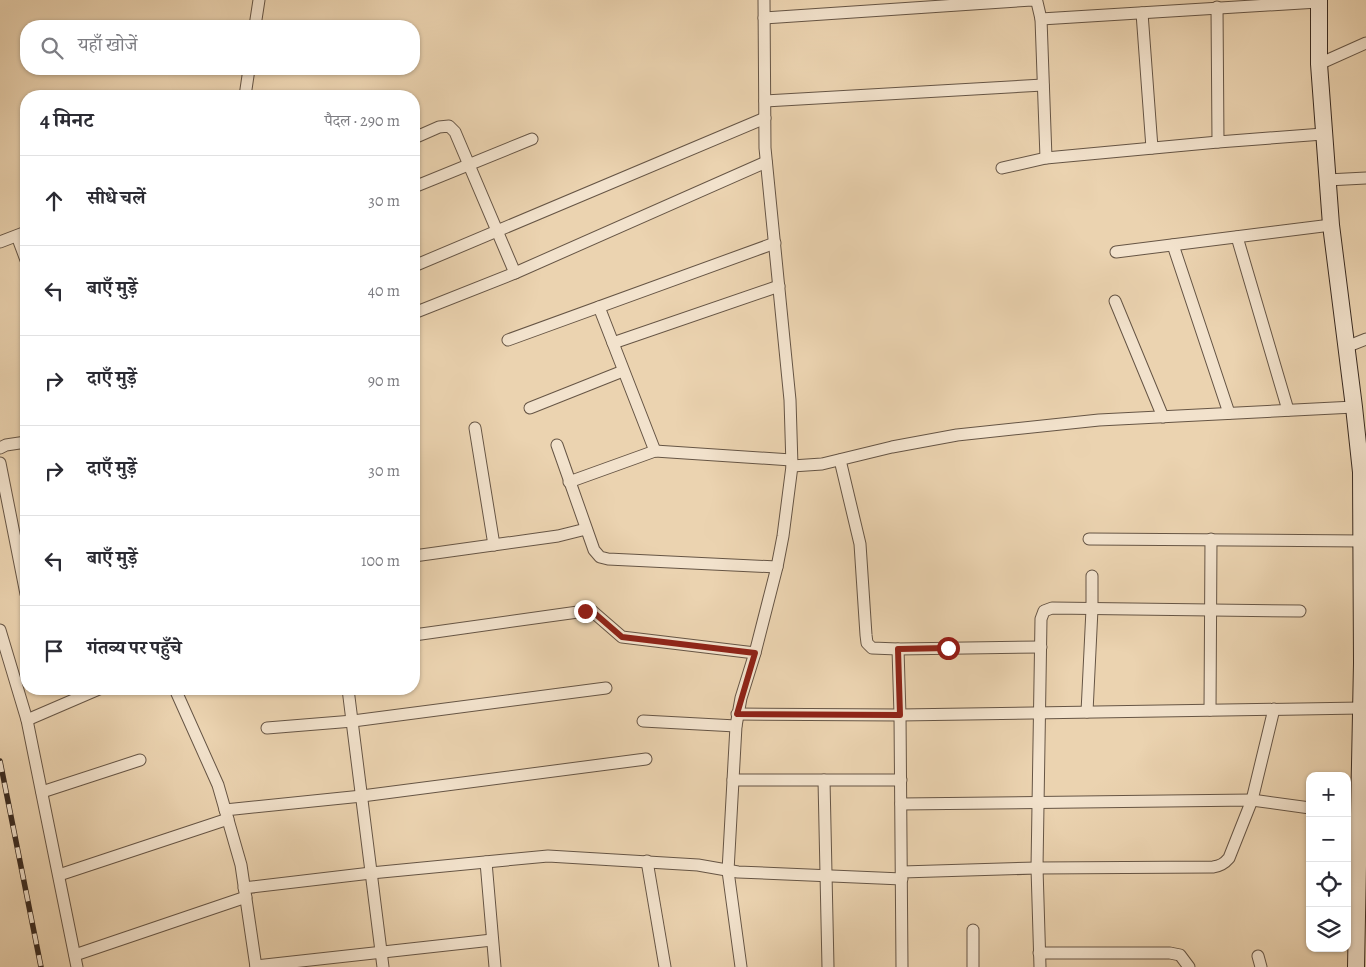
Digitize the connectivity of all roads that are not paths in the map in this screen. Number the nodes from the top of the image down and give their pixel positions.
1 (259, 0) edge
2 (764, 0) edge
3 (1318, 1) edge
4 (1248, 3) edge
5 (1217, 7) junction
6 (1142, 13) junction
7 (764, 18) junction
8 (1041, 19) junction
9 (256, 20) edge
10 (1366, 43) edge
11 (1319, 64) junction
12 (248, 75) edge
13 (1043, 85) junction
14 (246, 90) edge
15 (764, 101) junction
16 (765, 118) junction
17 (1323, 134) junction
18 (420, 135) edge
19 (532, 140) dead end
20 (1218, 142) junction
21 (1152, 148) junction
22 (1046, 158) junction
23 (766, 162) junction
24 (468, 165) junction
25 (1002, 168) dead end
26 (1366, 178) edge
27 (1327, 180) junction
28 (420, 185) edge
29 (1331, 225) junction
30 (498, 229) junction
31 (20, 235) edge
32 (1237, 237) junction
33 (0, 242) edge
34 (775, 243) junction
35 (1173, 245) junction
36 (1116, 252) dead end
37 (420, 263) edge
38 (515, 273) junction
39 (779, 286) junction
40 (1115, 300) dead end
41 (599, 307) junction
42 (420, 312) edge
43 (1366, 338) edge
44 (508, 340) dead end
45 (612, 343) junction
46 (1346, 347) junction
47 (623, 371) junction
48 (1358, 402) edge
49 (530, 408) dead end
50 (1288, 410) junction
51 (1229, 413) junction
52 (1163, 417) junction
53 (475, 428) dead end
54 (20, 443) edge
55 (557, 445) dead end
56 (0, 448) edge
57 (655, 451) junction
58 (840, 460) junction
59 (0, 463) edge
60 (791, 463) junction
61 (569, 482) junction
62 (1364, 502) edge
63 (586, 529) junction
64 (1089, 539) dead end
65 (1211, 539) junction
66 (1362, 541) junction
67 (494, 545) junction
68 (420, 555) edge
69 (20, 564) edge
70 (777, 567) junction
71 (1092, 576) dead end
72 (1092, 609) junction
73 (1211, 610) junction
74 (1300, 611) dead end
75 (0, 630) edge
76 (420, 634) edge
77 (1041, 647) junction
78 (898, 649) junction
79 (755, 653) junction
80 (1364, 662) edge
81 (20, 680) edge
82 (606, 688) dead end
83 (23, 695) edge
84 (85, 695) edge
85 (177, 695) edge
86 (349, 695) edge
87 (1361, 708) junction
88 (1274, 709) junction
89 (1210, 710) junction
90 (1040, 712) junction
91 (1087, 712) junction
92 (900, 715) junction
93 (27, 720) junction
94 (736, 720) junction
95 (352, 721) junction
96 (643, 721) dead end
97 (267, 728) dead end
98 (1363, 738) edge
99 (646, 759) dead end
100 (140, 760) dead end
101 (733, 780) junction
102 (824, 780) junction
103 (901, 780) junction
104 (42, 792) junction
105 (362, 796) junction
106 (1252, 800) junction
107 (1039, 803) junction
108 (901, 804) junction
109 (1306, 807) edge
110 (1358, 813) edge
111 (226, 815) junction
112 (647, 861) junction
113 (486, 862) junction
114 (1037, 868) junction
115 (728, 870) junction
116 (371, 872) junction
117 (1362, 873) edge
118 (59, 875) junction
119 (826, 876) junction
120 (902, 876) junction
121 (245, 892) junction
122 (973, 930) dead end
123 (492, 940) junction
124 (381, 952) junction
125 (1039, 953) junction
126 (75, 954) junction
127 (78, 967) edge
128 (256, 967) edge
129 (383, 967) edge
130 (495, 967) edge
131 (665, 967) edge
132 (740, 967) edge
133 (828, 967) edge
134 (902, 967) edge
135 (973, 967) edge
136 (1040, 967) edge
137 (1189, 967) edge
138 (1356, 967) edge

1 - 9 street
2 - 7 street
3 - 4 street
3 - 11 street
4 - 5 street
5 - 6 street
5 - 20 street
6 - 8 street
6 - 21 street
7 - 8 street
7 - 15 street
8 - 13 street
10 - 11 street
11 - 17 street
12 - 14 street
13 - 15 street
13 - 22 street
15 - 16 street
16 - 23 street
16 - 30 street
17 - 20 street
17 - 27 street
18 - 24 street
19 - 24 street
20 - 21 street
21 - 22 street
22 - 25 street
23 - 34 street
23 - 38 street
24 - 28 street
24 - 30 street
26 - 27 street
27 - 29 street
29 - 32 street
29 - 46 street
30 - 37 street
30 - 38 street
31 - 33 street
32 - 35 street
32 - 50 street
34 - 39 street
34 - 41 street
35 - 36 street
35 - 51 street
38 - 42 street
39 - 45 street
39 - 60 street
40 - 52 street
41 - 44 street
41 - 45 street
43 - 46 street
45 - 47 street
46 - 48 street
47 - 49 street
47 - 57 street
48 - 50 street
48 - 62 street
50 - 51 street
51 - 52 street
52 - 58 street
53 - 67 street
54 - 56 street
55 - 61 street
57 - 60 street
57 - 61 street
58 - 60 street
58 - 78 street
59 - 69 street
60 - 70 street
61 - 63 street
62 - 66 street
63 - 67 street
63 - 70 street
64 - 65 street
65 - 66 street
65 - 73 street
66 - 80 street
67 - 68 street
70 - 79 street
71 - 72 street
72 - 73 street
72 - 77 street
72 - 91 street
73 - 74 street
73 - 89 street
75 - 81 street
76 - 79 street
77 - 78 street
77 - 90 street
78 - 92 street
79 - 94 street
80 - 87 street
82 - 95 street
83 - 93 street
84 - 93 street
85 - 111 street
86 - 95 street
87 - 88 street
87 - 98 street
88 - 89 street
88 - 106 street
89 - 91 street
90 - 91 street
90 - 92 street
90 - 107 street
92 - 94 street
92 - 103 street
93 - 104 street
94 - 96 street
94 - 101 street
95 - 97 street
95 - 105 street
98 - 110 street
99 - 105 street
100 - 104 street
101 - 102 street
101 - 115 street
102 - 103 street
102 - 119 street
103 - 108 street
104 - 118 street
105 - 111 street
105 - 116 street
106 - 107 street
106 - 109 street
106 - 114 street
107 - 108 street
107 - 114 street
108 - 120 street
110 - 117 street
111 - 118 street
111 - 121 street
112 - 113 street
112 - 115 street
112 - 131 street
113 - 116 street
113 - 123 street
114 - 120 street
114 - 125 street
115 - 119 street
115 - 132 street
116 - 121 street
116 - 124 street
117 - 138 street
118 - 126 street
119 - 120 street
119 - 133 street
120 - 134 street
121 - 126 street
121 - 128 street
122 - 135 street
123 - 124 street
123 - 130 street
124 - 128 street
124 - 129 street
125 - 136 street
125 - 137 street
126 - 127 street

